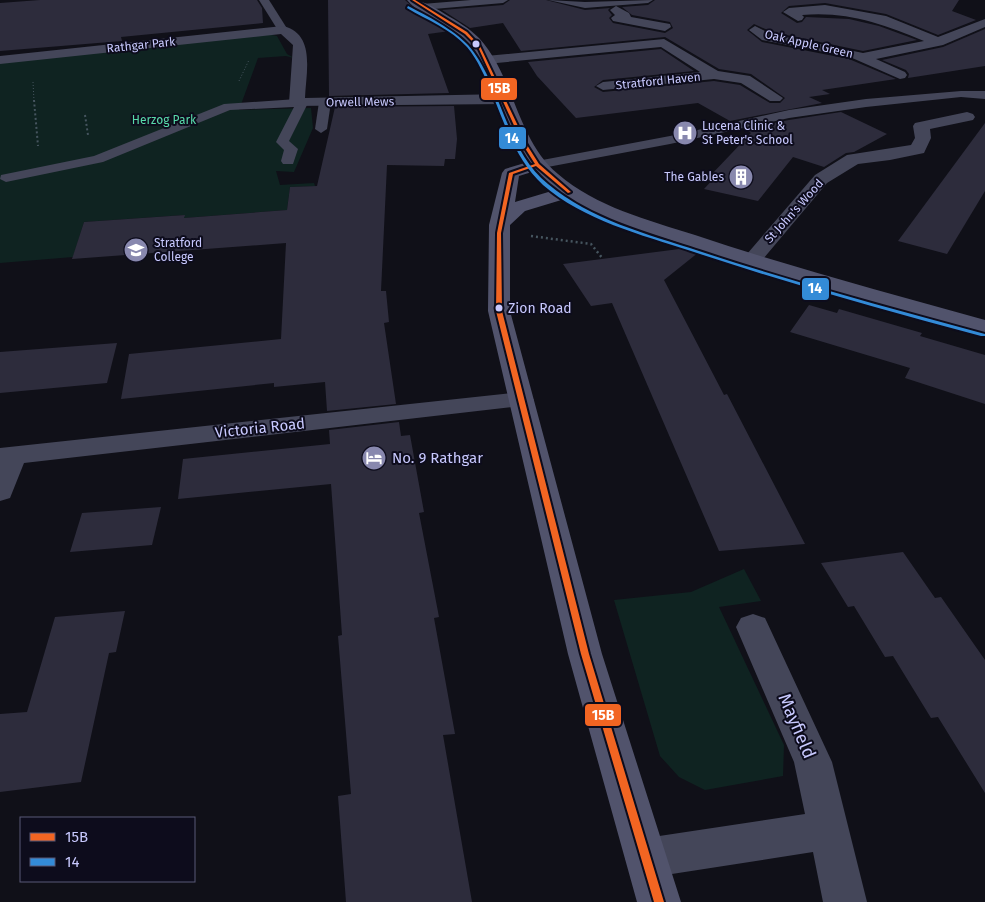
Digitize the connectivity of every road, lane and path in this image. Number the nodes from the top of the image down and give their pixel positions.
1 (264, 0) edge
2 (503, 0) edge
3 (553, 0) edge
4 (648, 0) edge
5 (418, 3) edge
6 (789, 12) dead end
7 (602, 24) dead end
8 (980, 26) edge
9 (665, 27) dead end
10 (283, 30) junction
11 (755, 30) dead end
12 (587, 35) dead end
13 (938, 42) junction
14 (604, 47) junction
15 (863, 57) junction
16 (0, 60) edge
17 (486, 60) junction
18 (714, 75) junction
19 (900, 75) dead end
20 (603, 86) dead end
21 (985, 95) edge
22 (775, 98) dead end
23 (505, 99) junction
24 (325, 102) junction
25 (300, 103) junction
26 (967, 117) dead end
27 (321, 129) dead end
28 (288, 161) dead end
29 (538, 164) junction
30 (6, 178) dead end
31 (569, 192) junction
32 (500, 225) junction
33 (530, 236) dead end
34 (603, 259) dead end
35 (751, 261) junction
36 (985, 327) edge
37 (521, 400) junction
38 (6, 457) edge
39 (0, 491) edge
40 (753, 627) dead end
41 (827, 830) junction
42 (646, 858) junction
43 (659, 902) edge
44 (845, 902) edge

1 - 10 lane
2 - 5 lane
3 - 4 lane
5 - 17 street
6 - 13 street, Oak Apple Green
7 - 9 street
8 - 13 street, Oak Apple Green
10 - 16 street, Rathgar Park
10 - 25 street
11 - 15 street, Oak Apple Green
12 - 14 street
13 - 15 street, Oak Apple Green
14 - 17 street, Stratford Haven
14 - 18 street, Stratford Haven
15 - 19 street, Oak Apple Green
17 - 23 street
18 - 20 street, Stratford Haven
18 - 22 street, Stratford Haven
21 - 29 lane
23 - 24 street, Orwell Mews
23 - 29 street
24 - 25 street, Orwell Mews
24 - 27 lane
25 - 28 lane
25 - 30 lane
26 - 35 street, St John's Wood
29 - 31 street
29 - 32 street
31 - 32 street
31 - 35 street
32 - 37 street
33 - 34 path
35 - 36 street
37 - 38 street, Victoria Road
37 - 42 street
38 - 39 street
40 - 41 street, Mayfield
41 - 42 street
41 - 44 street, Mayfield
42 - 43 street

